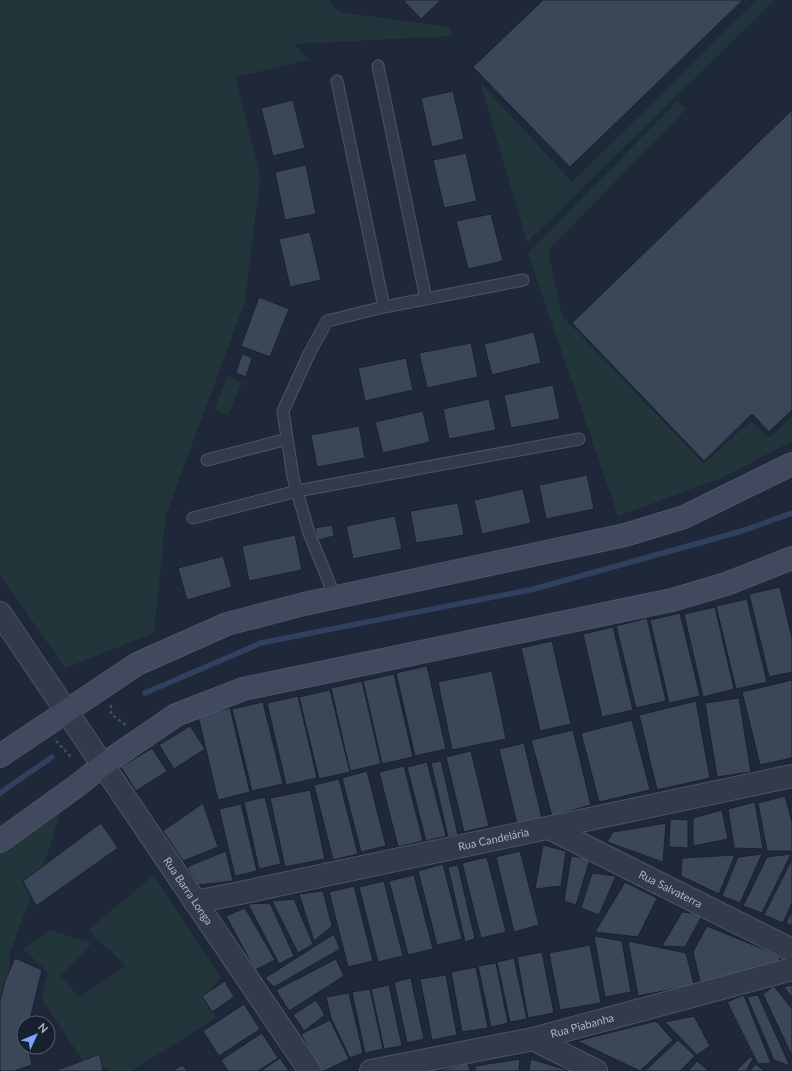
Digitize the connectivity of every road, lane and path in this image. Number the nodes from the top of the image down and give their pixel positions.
1 (378, 66) dead end
2 (337, 81) dead end
3 (523, 280) dead end
4 (426, 299) junction
5 (384, 307) junction
6 (287, 439) junction
7 (579, 439) dead end
8 (207, 460) dead end
9 (792, 464) edge
10 (297, 491) junction
11 (193, 518) dead end
12 (792, 558) edge
13 (335, 597) junction
14 (0, 612) edge
15 (111, 698) dead end
16 (67, 712) junction
17 (129, 727) dead end
18 (53, 737) dead end
19 (0, 756) edge
20 (74, 760) dead end
21 (103, 765) junction
22 (792, 776) edge
23 (549, 828) junction
24 (0, 841) edge
25 (195, 902) junction
26 (792, 950) edge
27 (792, 969) edge
28 (533, 1040) junction
29 (310, 1071) edge
30 (370, 1071) edge
31 (596, 1071) edge

1 - 4 lane
2 - 5 lane
3 - 4 lane
4 - 5 lane
5 - 6 lane
6 - 8 lane
6 - 10 lane
7 - 10 lane
9 - 13 main road
10 - 11 lane
10 - 13 lane
12 - 21 main road
13 - 16 main road
14 - 16 street, Rua Barra Longa
15 - 17 path
16 - 19 main road
16 - 21 street, Rua Barra Longa
18 - 20 path
21 - 24 main road
21 - 25 street, Rua Barra Longa
22 - 23 street, Rua Candelária
23 - 25 street, Rua Candelária
23 - 26 street, Rua Salvaterra
25 - 29 street, Rua Barra Longa
27 - 28 street, Rua Piabanha
28 - 30 street, Rua Piabanha
28 - 31 street

